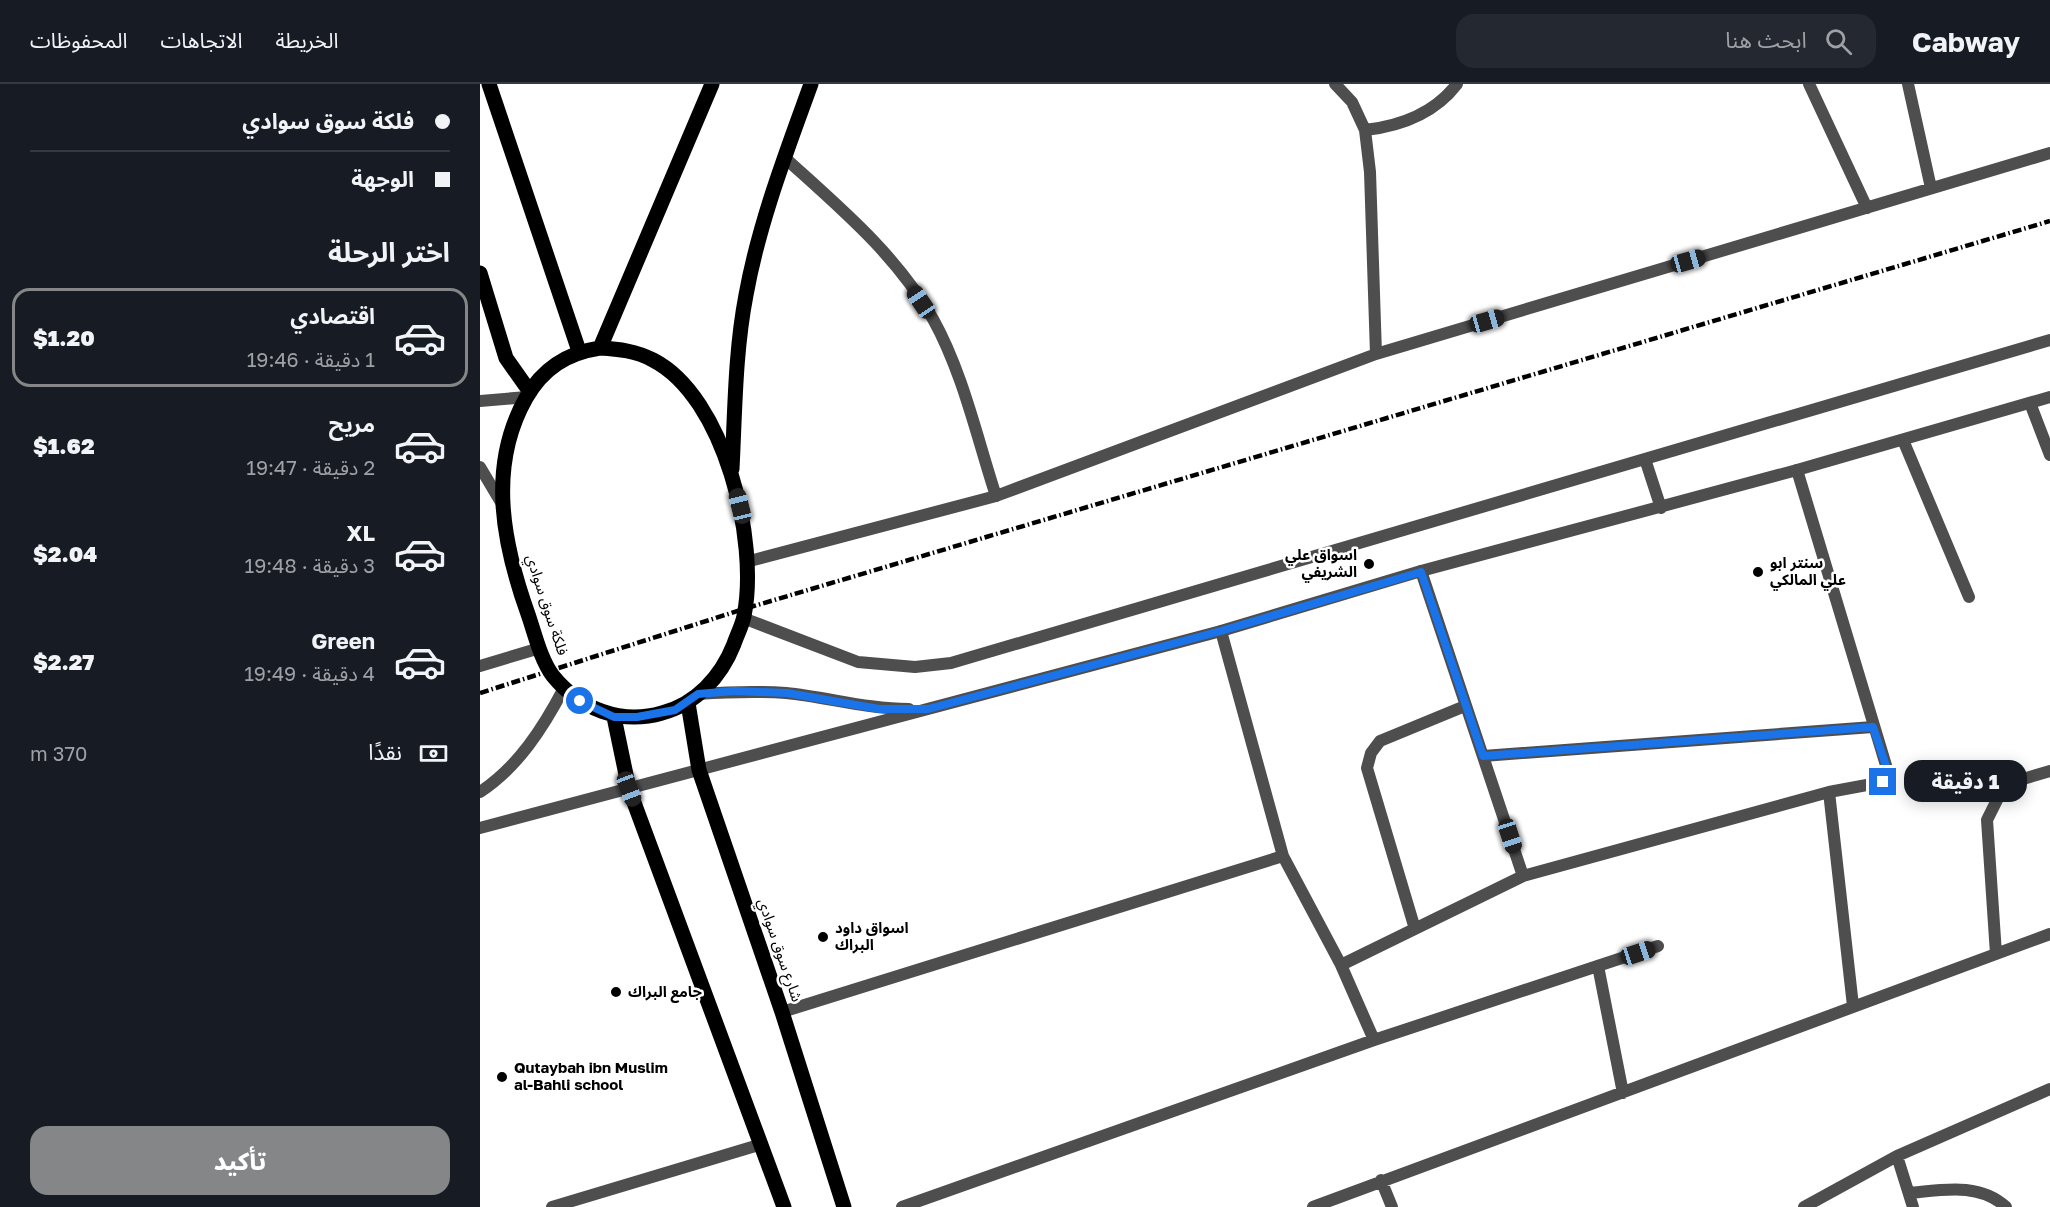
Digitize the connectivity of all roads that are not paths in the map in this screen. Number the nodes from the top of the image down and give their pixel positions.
1 (489, 84) edge
2 (711, 84) edge
3 (811, 84) edge
4 (1335, 84) edge
5 (1457, 84) edge
6 (1809, 84) edge
7 (1908, 84) edge
8 (1365, 130) junction
9 (2050, 153) edge
10 (784, 158) junction
11 (1931, 188) junction
12 (1867, 208) junction
13 (480, 273) edge
14 (2050, 340) edge
15 (600, 348) junction
16 (579, 351) junction
17 (1376, 354) junction
18 (528, 394) junction
19 (2050, 397) edge
20 (480, 401) edge
21 (2030, 403) junction
22 (1903, 440) junction
23 (2050, 456) edge
24 (1645, 459) junction
25 (480, 467) edge
26 (1797, 470) junction
27 (732, 475) junction
28 (996, 496) junction
29 (502, 504) junction
30 (1661, 508) junction
31 (746, 562) junction
32 (1421, 572) junction
33 (1969, 597) dead end
34 (743, 618) junction
35 (1221, 631) junction
36 (540, 648) junction
37 (480, 666) edge
38 (564, 688) junction
39 (693, 699) junction
40 (1465, 706) junction
41 (928, 709) junction
42 (614, 717) junction
43 (1873, 727) junction
44 (1483, 756) junction
45 (699, 770) junction
46 (2050, 771) edge
47 (629, 789) junction
48 (480, 792) edge
49 (1829, 792) junction
50 (480, 828) edge
51 (1283, 856) junction
52 (1523, 876) junction
53 (1415, 928) junction
54 (2050, 934) edge
55 (1658, 946) dead end
56 (1996, 954) junction
57 (1341, 965) junction
58 (1598, 966) junction
59 (1853, 1006) junction
60 (782, 1012) junction
61 (1374, 1040) junction
62 (2050, 1089) edge
63 (1623, 1093) junction
64 (762, 1144) junction
65 (1897, 1156) junction
66 (1381, 1180) junction
67 (1909, 1193) junction
68 (552, 1207) edge
69 (784, 1207) edge
70 (844, 1207) edge
71 (902, 1207) edge
72 (1313, 1207) edge
73 (1392, 1207) edge
74 (1804, 1207) edge
75 (1913, 1207) edge
76 (2006, 1207) edge

1 - 16 main road
2 - 15 main road
3 - 10 main road
4 - 8 street
5 - 8 street
6 - 12 street
7 - 11 street
8 - 17 street
9 - 11 street
10 - 27 main road
10 - 28 street
11 - 12 street
12 - 17 street
13 - 18 main road
14 - 24 street
15 - 16 main road, فلكة سوق سوادي
15 - 27 main road, فلكة سوق سوادي
16 - 18 main road, فلكة سوق سوادي
17 - 28 street
18 - 20 street
18 - 29 main road, فلكة سوق سوادي
19 - 21 street
21 - 22 street
21 - 23 street
22 - 26 street
22 - 33 street
24 - 30 street
24 - 34 street
25 - 29 street
26 - 30 street
26 - 43 street
27 - 31 main road, فلكة سوق سوادي
28 - 31 street
29 - 36 main road, فلكة سوق سوادي
30 - 32 street
31 - 34 main road, فلكة سوق سوادي
32 - 35 street
32 - 40 street
34 - 39 main road, فلكة سوق سوادي
35 - 41 street
35 - 51 street
36 - 37 street
36 - 38 main road, فلكة سوق سوادي
38 - 42 main road, فلكة سوق سوادي
38 - 48 street
39 - 41 street
39 - 42 main road, فلكة سوق سوادي
39 - 45 main road, شارع سوق سوادي
40 - 44 street
40 - 53 street
41 - 45 street
42 - 47 main road
43 - 44 street
43 - 49 street
44 - 52 street
45 - 47 street
45 - 60 main road, شارع سوق سوادي
46 - 56 street
47 - 50 street
47 - 64 main road
49 - 52 street
49 - 59 street
51 - 57 street
51 - 60 street
52 - 53 street
53 - 57 street
54 - 56 street
55 - 58 street
56 - 59 street
57 - 61 street
58 - 61 street
58 - 63 street
59 - 63 street
60 - 70 main road, شارع سوق سوادي
61 - 71 street
62 - 65 street
63 - 66 street
64 - 68 street
64 - 69 main road
65 - 67 street
65 - 74 street
66 - 72 street
66 - 73 street
67 - 75 street
67 - 76 street

